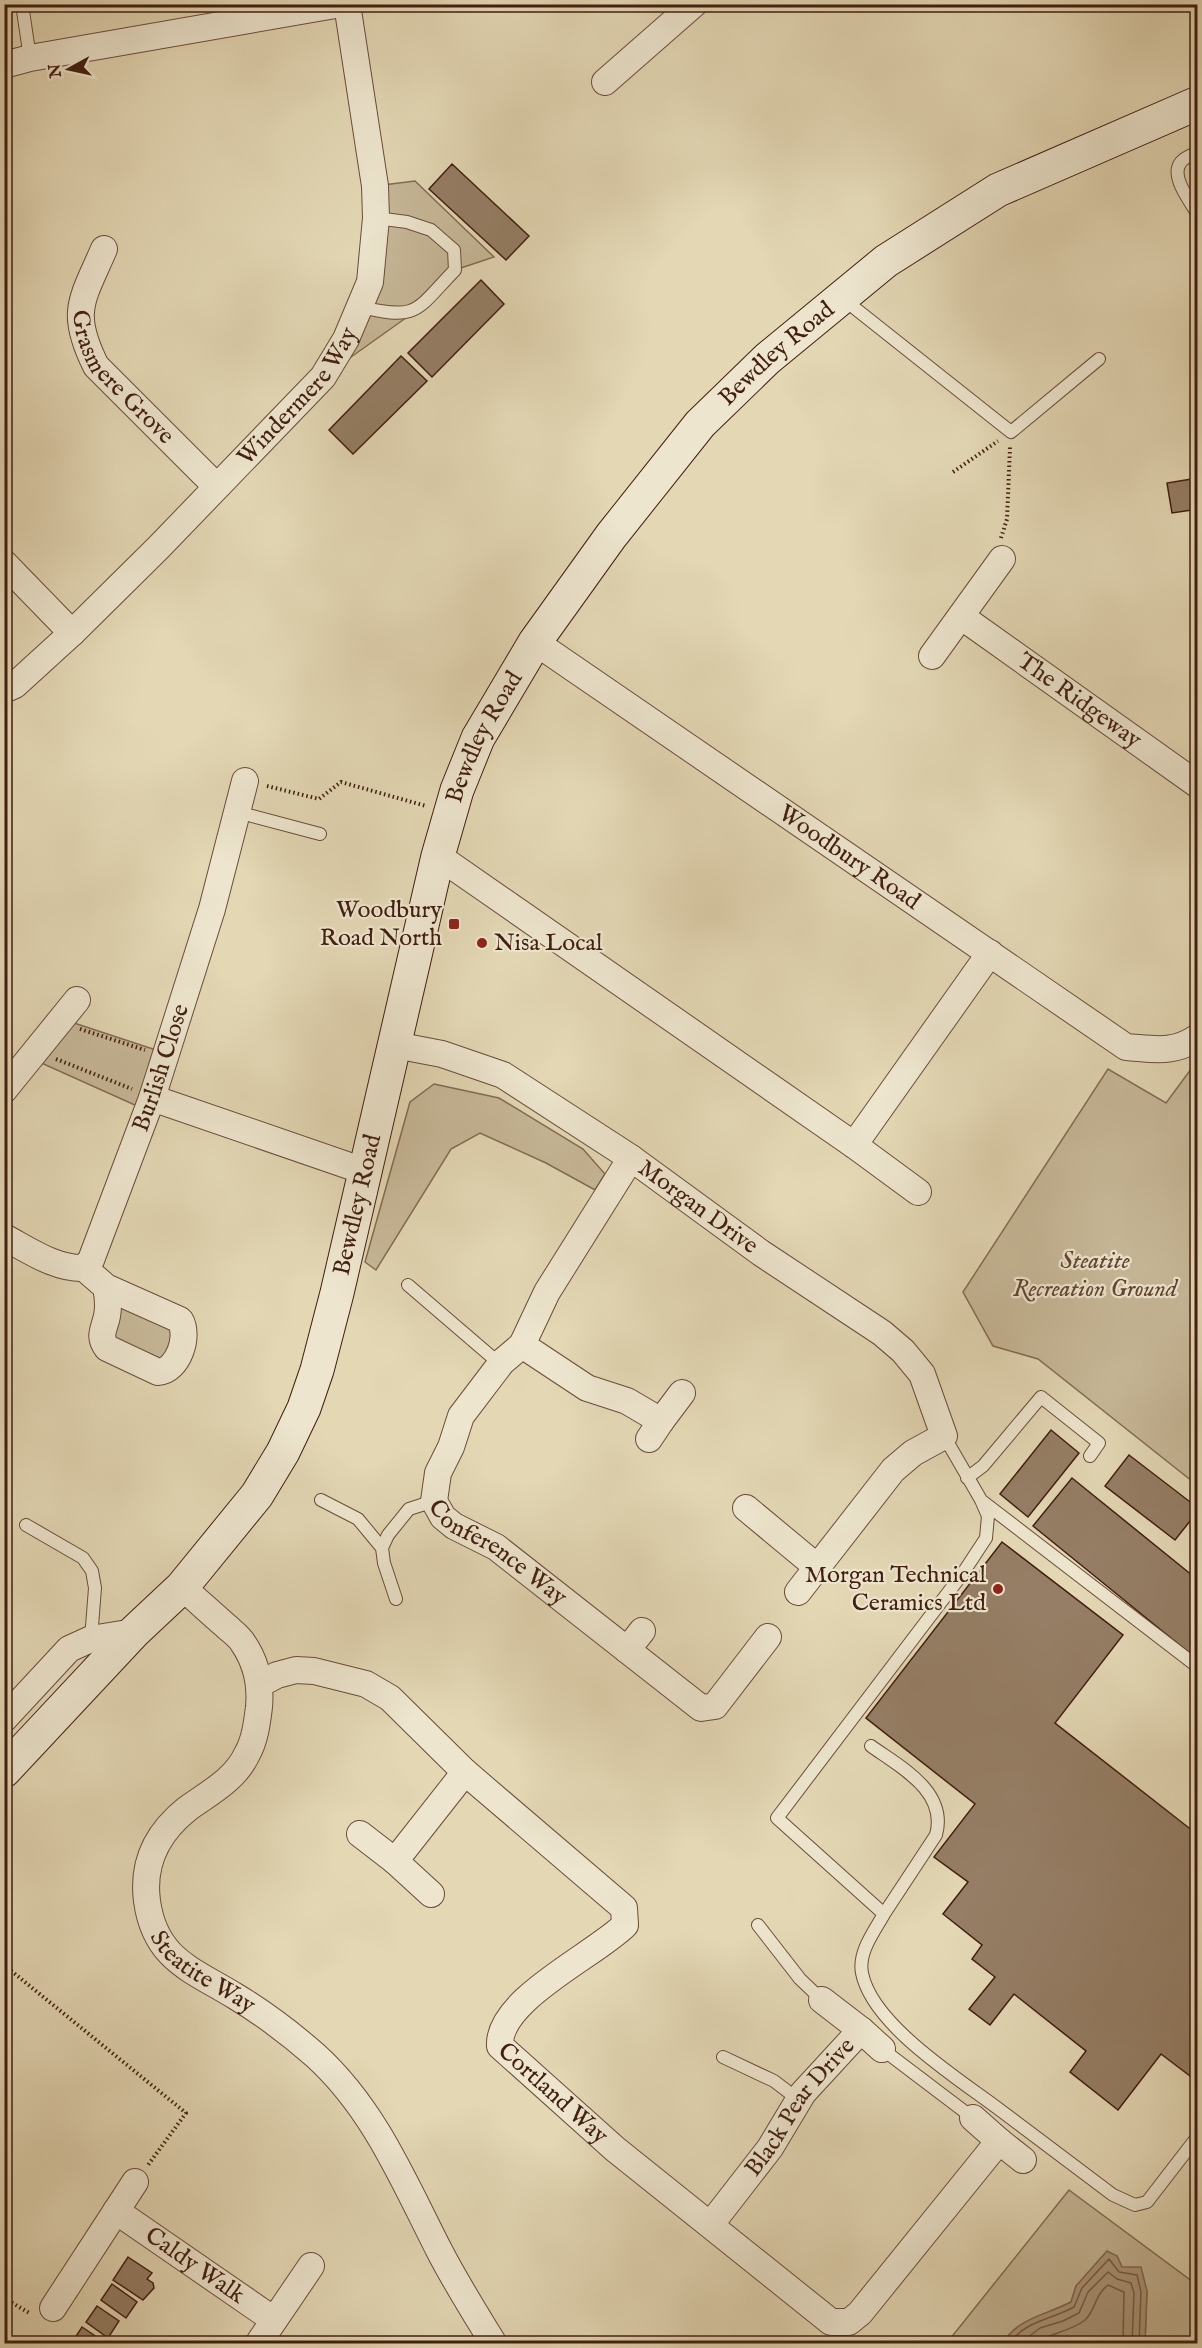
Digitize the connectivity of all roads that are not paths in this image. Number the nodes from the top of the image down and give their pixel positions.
1 (22, 4) edge
2 (342, 4) edge
3 (347, 4) edge
4 (694, 4) edge
5 (30, 58) junction
6 (4, 65) edge
7 (605, 82) dead end
8 (1197, 103) edge
9 (1197, 152) edge
10 (1197, 215) edge
11 (376, 218) junction
12 (104, 249) dead end
13 (841, 297) junction
14 (361, 307) junction
15 (1099, 359) dead end
16 (216, 486) junction
17 (1002, 559) road end
18 (4, 563) edge
19 (962, 617) junction
20 (72, 633) junction
21 (536, 642) junction
22 (933, 656) dead end
23 (4, 690) edge
24 (245, 781) road end
25 (1197, 785) edge
26 (237, 812) junction
27 (320, 834) dead end
28 (438, 856) junction
29 (990, 953) junction
30 (77, 1000) dead end
31 (1197, 1037) edge
32 (395, 1046) junction
33 (4, 1090) edge
34 (152, 1098) junction
35 (854, 1145) junction
36 (631, 1158) junction
37 (364, 1171) junction
38 (918, 1192) dead end
39 (4, 1237) edge
40 (84, 1268) junction
41 (408, 1285) dead end
42 (106, 1287) junction
43 (134, 1300) junction
44 (107, 1318) junction
45 (522, 1345) junction
46 (500, 1364) junction
47 (682, 1393) dead end
48 (944, 1436) junction
49 (1090, 1456) dead end
50 (967, 1478) junction
51 (321, 1500) dead end
52 (981, 1500) junction
53 (434, 1502) junction
54 (746, 1508) dead end
55 (26, 1525) dead end
56 (382, 1548) junction
57 (817, 1567) junction
58 (182, 1587) junction
59 (798, 1592) dead end
60 (396, 1599) dead end
61 (134, 1632) junction
62 (768, 1637) dead end
63 (91, 1639) junction
64 (1197, 1667) edge
65 (260, 1684) junction
66 (4, 1719) edge
67 (871, 1746) dead end
68 (4, 1771) edge
69 (465, 1772) junction
70 (360, 1834) dead end
71 (395, 1861) junction
72 (431, 1894) dead end
73 (884, 1914) junction
74 (758, 1925) dead end
75 (822, 2000) joint
76 (861, 2030) junction
77 (882, 2049) joint
78 (723, 2057) dead end
79 (799, 2100) junction
80 (973, 2118) joint
81 (1197, 2136) edge
82 (999, 2141) junction
83 (1023, 2160) dead end
84 (135, 2182) road end
85 (116, 2211) junction
86 (711, 2224) junction
87 (311, 2266) dead end
88 (53, 2308) dead end
89 (274, 2320) junction
90 (258, 2343) edge
91 (494, 2343) edge

1 - 5 lane
2 - 5 street
3 - 11 street, Windermere Way
4 - 7 street
5 - 6 street
8 - 13 main road, Bewdley Road
9 - 10 lane
11 - 14 street, Windermere Way
11 - 14 lane
12 - 16 street, Grasmere Grove
13 - 15 lane
13 - 21 main road, Bewdley Road
14 - 16 street, Windermere Way
16 - 20 street, Windermere Way
17 - 19 street
18 - 20 street
19 - 22 street
19 - 25 street, The Ridgeway
20 - 23 street, Windermere Way
21 - 28 main road, Bewdley Road
21 - 29 street, Woodbury Road
24 - 26 street, Burlish Close
26 - 27 lane
26 - 34 street, Burlish Close
28 - 32 main road, Bewdley Road
28 - 35 street
29 - 31 street, Woodbury Road
29 - 35 street
30 - 33 street
32 - 36 street, Morgan Drive
32 - 37 main road, Bewdley Road
34 - 37 street
34 - 40 street, Burlish Close
35 - 38 street
36 - 45 street, Conference Way
36 - 48 street, Morgan Drive
37 - 58 main road, Bewdley Road
39 - 40 street
40 - 42 street
41 - 46 lane
42 - 43 street
42 - 44 street
43 - 44 street
43 - 44 street
45 - 46 street, Conference Way
45 - 47 street
46 - 53 street, Conference Way
48 - 50 lane
48 - 57 street
49 - 50 lane
50 - 52 lane
51 - 56 lane
52 - 64 lane
52 - 73 lane
53 - 56 lane
53 - 62 street, Conference Way
54 - 57 street
55 - 63 lane
56 - 60 lane
57 - 59 street
58 - 61 main road, Bewdley Road
58 - 65 street, Steatite Way
61 - 63 street
61 - 68 main road, Bewdley Road
63 - 66 street
65 - 69 street, Cortland Way
65 - 91 street, Steatite Way
67 - 73 lane
69 - 71 street
69 - 86 street, Cortland Way
70 - 71 street
71 - 72 street
73 - 81 lane
74 - 75 lane
75 - 76 street, Black Pear Drive
76 - 77 street
76 - 79 street, Black Pear Drive
77 - 80 lane
78 - 79 lane
79 - 86 street, Black Pear Drive
80 - 82 street
82 - 83 street
82 - 86 street, Cortland Way
84 - 85 street
85 - 88 street
85 - 89 street, Caldy Walk
87 - 89 street
89 - 90 street

